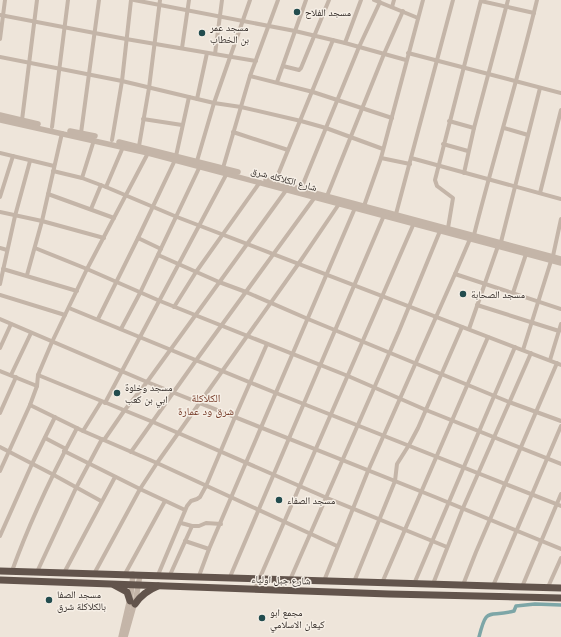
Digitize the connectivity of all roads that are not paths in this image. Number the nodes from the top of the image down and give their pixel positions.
1 (5, 0) edge
2 (37, 0) edge
3 (68, 0) edge
4 (98, 0) edge
5 (132, 0) edge
6 (189, 0) edge
7 (222, 0) edge
8 (250, 0) edge
9 (278, 0) edge
10 (306, 0) edge
11 (329, 0) edge
12 (360, 0) edge
13 (374, 0) edge
14 (394, 0) edge
15 (423, 0) edge
16 (453, 0) edge
17 (508, 0) edge
18 (537, 0) edge
19 (481, 1) edge
20 (160, 2) edge
21 (380, 2) junction
22 (507, 6) junction
23 (392, 7) junction
24 (188, 10) junction
25 (403, 11) junction
26 (534, 13) junction
27 (2, 15) edge
28 (220, 17) junction
29 (418, 18) junction
30 (34, 21) junction
31 (242, 22) junction
32 (268, 26) junction
33 (64, 27) junction
34 (295, 31) junction
35 (95, 33) junction
36 (315, 36) junction
37 (126, 38) junction
38 (0, 39) edge
39 (333, 40) junction
40 (155, 43) junction
41 (345, 43) junction
42 (359, 47) junction
43 (182, 48) junction
44 (207, 53) junction
45 (408, 53) junction
46 (215, 54) junction
47 (384, 54) junction
48 (0, 57) edge
49 (231, 57) junction
50 (406, 60) junction
51 (437, 60) junction
52 (256, 61) junction
53 (29, 63) junction
54 (283, 66) junction
55 (463, 68) junction
56 (59, 69) junction
57 (89, 75) junction
58 (489, 75) junction
59 (250, 76) junction
60 (122, 81) junction
61 (277, 82) junction
62 (517, 82) junction
63 (149, 88) junction
64 (540, 88) junction
65 (312, 92) junction
66 (561, 93) edge
67 (189, 97) junction
68 (198, 99) junction
69 (337, 101) junction
70 (214, 103) junction
71 (240, 107) junction
72 (362, 109) junction
73 (561, 110) edge
74 (0, 115) edge
75 (144, 118) junction
76 (392, 118) junction
77 (0, 120) edge
78 (22, 120) junction
79 (300, 121) junction
80 (449, 121) junction
81 (182, 125) junction
82 (52, 127) junction
83 (326, 128) junction
84 (474, 128) junction
85 (504, 128) junction
86 (233, 132) junction
87 (62, 133) junction
88 (81, 133) junction
89 (528, 135) junction
90 (351, 138) junction
91 (94, 140) junction
92 (112, 140) junction
93 (443, 144) junction
94 (138, 146) junction
95 (123, 147) junction
96 (383, 149) junction
97 (288, 150) junction
98 (468, 151) junction
99 (0, 153) edge
100 (148, 153) junction
101 (13, 156) junction
102 (176, 158) junction
103 (381, 158) junction
104 (411, 158) junction
105 (30, 161) junction
106 (198, 164) junction
107 (410, 164) junction
108 (438, 165) junction
109 (223, 168) junction
110 (54, 169) junction
111 (227, 173) junction
112 (464, 173) junction
113 (82, 178) junction
114 (488, 180) junction
115 (260, 182) junction
116 (275, 182) junction
117 (100, 184) junction
118 (106, 187) junction
119 (516, 187) junction
120 (287, 189) junction
121 (301, 189) junction
122 (540, 193) junction
123 (48, 194) junction
124 (126, 196) junction
125 (327, 196) junction
126 (0, 197) edge
127 (314, 197) junction
128 (561, 199) edge
129 (339, 204) junction
130 (153, 206) junction
131 (364, 206) junction
132 (355, 208) junction
133 (91, 209) junction
134 (0, 212) edge
135 (385, 213) junction
136 (396, 214) junction
137 (15, 216) junction
138 (177, 217) junction
139 (114, 218) junction
140 (561, 219) edge
141 (42, 221) junction
142 (414, 223) junction
143 (200, 225) junction
144 (448, 228) junction
145 (440, 231) junction
146 (224, 235) junction
147 (472, 237) junction
148 (104, 238) junction
149 (138, 238) junction
150 (248, 244) junction
151 (499, 244) junction
152 (0, 248) edge
153 (35, 248) junction
154 (161, 248) junction
155 (7, 250) junction
156 (274, 253) junction
157 (526, 254) junction
158 (158, 255) junction
159 (552, 258) junction
160 (561, 258) edge
161 (299, 263) junction
162 (561, 264) edge
163 (179, 265) junction
164 (3, 269) junction
165 (87, 269) junction
166 (196, 272) junction
167 (327, 274) junction
168 (455, 274) junction
169 (27, 275) junction
170 (116, 282) junction
171 (219, 282) junction
172 (0, 284) edge
173 (485, 284) junction
174 (354, 285) junction
175 (77, 291) junction
176 (246, 292) junction
177 (140, 293) junction
178 (513, 293) junction
179 (0, 295) edge
180 (383, 295) junction
181 (160, 301) junction
182 (538, 302) junction
183 (270, 303) junction
184 (477, 305) junction
185 (174, 306) junction
186 (409, 306) junction
187 (69, 308) junction
188 (561, 309) edge
189 (65, 315) junction
190 (196, 315) junction
191 (436, 317) junction
192 (0, 319) edge
193 (98, 319) junction
194 (308, 319) junction
195 (532, 322) junction
196 (11, 324) junction
197 (561, 324) edge
198 (222, 326) junction
199 (462, 327) junction
200 (121, 329) junction
201 (468, 329) junction
202 (335, 330) junction
203 (559, 331) junction
204 (31, 332) junction
205 (247, 336) junction
206 (141, 337) junction
207 (488, 337) junction
208 (363, 340) junction
209 (52, 342) junction
210 (267, 344) junction
211 (515, 347) junction
212 (0, 348) edge
213 (170, 349) junction
214 (523, 350) junction
215 (390, 352) junction
216 (531, 353) junction
217 (292, 354) junction
218 (197, 359) junction
219 (550, 360) junction
220 (416, 363) junction
221 (559, 364) edge
222 (320, 365) junction
223 (222, 370) junction
224 (0, 371) edge
225 (123, 372) junction
226 (442, 373) junction
227 (11, 375) junction
228 (38, 375) junction
229 (348, 376) junction
230 (16, 377) junction
231 (147, 382) junction
232 (250, 382) junction
233 (468, 384) junction
234 (37, 386) junction
235 (374, 388) junction
236 (174, 391) junction
237 (276, 392) junction
238 (494, 395) junction
239 (399, 399) junction
240 (509, 402) junction
241 (103, 403) junction
242 (199, 403) junction
243 (303, 403) junction
244 (30, 405) junction
245 (426, 410) junction
246 (124, 411) junction
247 (536, 412) junction
248 (0, 413) edge
249 (331, 414) junction
250 (55, 417) junction
251 (234, 417) junction
252 (452, 420) junction
253 (561, 421) edge
254 (153, 422) junction
255 (357, 424) junction
256 (561, 426) edge
257 (262, 427) junction
258 (77, 428) junction
259 (83, 431) junction
260 (478, 431) junction
261 (178, 434) junction
262 (384, 435) junction
263 (45, 438) junction
264 (289, 438) junction
265 (494, 438) junction
266 (103, 440) junction
267 (409, 445) junction
268 (0, 447) edge
269 (521, 448) junction
270 (316, 449) junction
271 (65, 450) junction
272 (9, 452) junction
273 (132, 452) junction
274 (220, 453) junction
275 (437, 456) junction
276 (547, 458) junction
277 (343, 459) junction
278 (89, 463) junction
279 (157, 463) junction
280 (32, 464) junction
281 (246, 464) junction
282 (561, 464) edge
283 (463, 467) junction
284 (368, 470) junction
285 (0, 471) edge
286 (479, 473) junction
287 (52, 474) junction
288 (274, 475) junction
289 (115, 477) junction
290 (395, 481) junction
291 (506, 483) junction
292 (206, 486) junction
293 (300, 487) junction
294 (76, 488) junction
295 (140, 489) junction
296 (421, 491) junction
297 (533, 494) junction
298 (561, 494) edge
299 (232, 498) junction
300 (327, 498) junction
301 (165, 501) junction
302 (101, 502) junction
303 (448, 502) junction
304 (559, 505) edge
305 (463, 508) junction
306 (259, 509) junction
307 (353, 509) junction
308 (185, 510) junction
309 (379, 519) junction
310 (490, 519) junction
311 (285, 521) junction
312 (181, 523) junction
313 (221, 524) junction
314 (192, 526) junction
315 (405, 530) junction
316 (517, 530) junction
317 (310, 534) junction
318 (0, 536) edge
319 (185, 541) junction
320 (431, 541) junction
321 (541, 541) junction
322 (337, 546) junction
323 (447, 547) junction
324 (209, 549) junction
325 (561, 549) edge
326 (561, 559) edge
327 (0, 571) edge
328 (12, 571) junction
329 (37, 572) junction
330 (64, 573) junction
331 (94, 574) junction
332 (125, 574) junction
333 (136, 575) junction
334 (158, 575) junction
335 (170, 576) junction
336 (199, 576) junction
337 (230, 577) junction
338 (259, 579) junction
339 (0, 580) edge
340 (290, 580) junction
341 (324, 581) junction
342 (350, 582) junction
343 (382, 583) junction
344 (112, 584) junction
345 (414, 584) junction
346 (433, 584) junction
347 (136, 585) junction
348 (159, 585) junction
349 (463, 585) junction
350 (493, 586) junction
351 (522, 586) junction
352 (548, 587) junction
353 (561, 588) edge
354 (255, 589) junction
355 (346, 592) junction
356 (561, 598) edge
357 (132, 602) junction
358 (121, 637) edge
359 (125, 637) edge

1 - 27 street
2 - 30 street
3 - 33 street
4 - 35 street
5 - 20 street
5 - 37 street
6 - 24 street
7 - 28 street
8 - 31 street
9 - 32 street
10 - 34 street
11 - 36 street
12 - 41 street
13 - 21 street
14 - 23 street
15 - 29 street
16 - 51 street
17 - 22 street
18 - 26 street
19 - 22 street
19 - 55 street
20 - 24 street
20 - 40 street
21 - 23 street
21 - 42 street
22 - 26 street
22 - 58 street
23 - 25 street
24 - 28 street
24 - 43 street
25 - 29 street
25 - 47 street
26 - 62 street
27 - 30 street
27 - 38 street
28 - 31 street
28 - 46 street
29 - 45 street
30 - 33 street
30 - 53 street
31 - 32 street
31 - 49 street
32 - 34 street
32 - 52 street
33 - 35 street
33 - 56 street
34 - 36 street
34 - 54 street
35 - 37 street
35 - 57 street
36 - 39 street
36 - 54 street
37 - 40 street
37 - 60 street
39 - 41 street
39 - 65 street
40 - 43 street
40 - 63 street
41 - 42 street
42 - 47 street
42 - 69 street
43 - 44 street
44 - 46 street
44 - 68 street
45 - 50 street
45 - 51 street
46 - 49 street
47 - 50 street
47 - 72 street
48 - 53 street
49 - 52 street
49 - 70 street
50 - 76 street
51 - 55 street
51 - 104 street
52 - 59 street
53 - 56 street
53 - 78 street
54 - 61 street
55 - 58 street
55 - 80 street
56 - 57 street
56 - 82 street
57 - 60 street
57 - 88 street
58 - 62 street
58 - 84 street
59 - 61 street
59 - 71 street
60 - 63 street
60 - 92 street
61 - 65 street
62 - 64 street
62 - 85 street
63 - 67 street
63 - 75 street
64 - 66 street
64 - 89 street
65 - 69 street
65 - 79 street
67 - 68 street
67 - 81 street
68 - 70 street
69 - 72 street
69 - 83 street
70 - 71 street
70 - 106 street
71 - 79 street
71 - 86 street
72 - 76 street
72 - 90 street
73 - 122 street
74 - 78 street, شارع الكلاكله شرق
75 - 81 street
75 - 94 street
76 - 96 street
77 - 87 street, شارع الكلاكله شرق
78 - 82 street, شارع الكلاكله شرق
79 - 83 street
79 - 97 street
80 - 84 street
80 - 93 street
81 - 102 street
82 - 88 street, شارع الكلاكله شرق
83 - 90 street
83 - 121 street
84 - 98 street
85 - 89 street
85 - 114 street
86 - 97 street
86 - 109 street
87 - 91 street, شارع الكلاكله شرق
87 - 110 street
88 - 92 street, شارع الكلاكله شرق
89 - 119 street
90 - 96 street
90 - 125 street
91 - 95 street, شارع الكلاكله شرق
91 - 113 street
92 - 94 street, شارع الكلاكله شرق
93 - 98 street
93 - 108 street
94 - 102 street, شارع الكلاكله شرق
95 - 100 street, شارع الكلاكله شرق
95 - 118 street
96 - 103 street
97 - 116 street
98 - 112 street
99 - 101 street
100 - 102 street, شارع الكلاكله شرق
100 - 124 street
101 - 105 street
101 - 126 street
102 - 106 street, شارع الكلاكله شرق
102 - 130 street
103 - 107 street
103 - 131 street
104 - 107 street
104 - 108 street
105 - 110 street
105 - 137 street
106 - 109 street, شارع الكلاكله شرق
106 - 111 street, شارع الكلاكله شرق
106 - 138 street
107 - 136 street
108 - 112 street
108 - 144 street
109 - 116 street, شارع الكلاكله شرق
110 - 113 street
110 - 123 street
111 - 115 street, شارع الكلاكله شرق
111 - 143 street
112 - 114 street
113 - 117 street
114 - 119 street
114 - 147 street
115 - 120 street, شارع الكلاكله شرق
115 - 146 street
116 - 121 street, شارع الكلاكله شرق
117 - 118 street
117 - 133 street
118 - 124 street
119 - 122 street
119 - 151 street
120 - 127 street, شارع الكلاكله شرق
120 - 150 street
121 - 125 street, شارع الكلاكله شرق
122 - 128 street
123 - 133 street
123 - 141 street
124 - 130 street
124 - 139 street
125 - 131 street, شارع الكلاكله شرق
127 - 129 street, شارع الكلاكله شرق
127 - 156 street
129 - 132 street, شارع الكلاكله شرق
129 - 161 street
130 - 138 street
130 - 149 street
131 - 135 street, شارع الكلاكله شرق
132 - 135 street, شارع الكلاكله شرق
132 - 167 street
133 - 139 street
134 - 137 street
135 - 136 street, شارع الكلاكله شرق
135 - 142 street, شارع الكلاكله شرق
135 - 174 street
136 - 144 street, شارع الكلاكله شرق
137 - 141 street
137 - 155 street
138 - 143 street
138 - 154 street
139 - 148 street
140 - 159 street
141 - 148 street
141 - 153 street
142 - 145 street, شارع الكلاكله شرق
142 - 180 street
143 - 146 street
143 - 163 street
144 - 147 street, شارع الكلاكله شرق
145 - 147 street, شارع الكلاكله شرق
145 - 186 street
146 - 150 street
146 - 166 street
147 - 151 street, شارع الكلاكله شرق
147 - 168 street
148 - 165 street
149 - 154 street
149 - 170 street
150 - 156 street
150 - 171 street
151 - 157 street, شارع الكلاكله شرق
151 - 159 street, شارع الكلاكله شرق
151 - 173 street
152 - 155 street
153 - 165 street
153 - 169 street
154 - 158 street
155 - 164 street
156 - 161 street
156 - 176 street
157 - 159 street, شارع الكلاكله شرق
157 - 178 street
158 - 163 street
158 - 177 street
159 - 160 street, شارع الكلاكله شرق
159 - 162 street, شارع الكلاكله شرق
159 - 182 street
161 - 167 street
161 - 183 street
163 - 166 street
163 - 181 street
164 - 169 street
164 - 172 street
165 - 170 street
165 - 175 street
166 - 171 street
166 - 185 street
167 - 174 street
167 - 194 street
168 - 173 street
168 - 191 street
169 - 175 street
170 - 177 street
170 - 193 street
171 - 176 street
171 - 190 street
173 - 178 street
173 - 184 street
174 - 180 street
174 - 202 street
175 - 187 street
176 - 183 street
176 - 198 street
177 - 181 street
177 - 200 street
178 - 182 street
179 - 189 street
180 - 186 street
180 - 208 street
181 - 185 street
181 - 206 street
182 - 188 street
182 - 195 street
183 - 194 street
183 - 205 street
184 - 195 street
184 - 201 street
185 - 190 street
186 - 191 street
186 - 215 street
187 - 189 street
187 - 193 street
189 - 209 street
190 - 198 street
190 - 213 street
191 - 199 street
191 - 220 street
192 - 196 street
193 - 200 street
194 - 202 street
194 - 217 street
195 - 203 street
195 - 214 street
196 - 204 street
196 - 212 street
197 - 203 street
198 - 205 street
198 - 218 street
199 - 201 street
199 - 226 street
200 - 206 street
201 - 207 street
202 - 208 street
202 - 222 street
203 - 219 street
204 - 209 street
204 - 227 street
205 - 210 street
205 - 223 street
206 - 213 street
206 - 225 street
207 - 211 street
207 - 233 street
208 - 215 street
208 - 229 street
209 - 225 street
209 - 228 street
210 - 217 street
210 - 232 street
211 - 214 street
211 - 238 street
213 - 218 street
213 - 231 street
214 - 216 street
215 - 220 street
215 - 235 street
216 - 219 street
216 - 240 street
217 - 222 street
217 - 237 street
218 - 223 street
218 - 236 street
219 - 221 street
220 - 226 street
220 - 239 street
221 - 247 street
222 - 229 street
222 - 243 street
223 - 232 street
223 - 242 street
224 - 227 street
225 - 231 street
225 - 241 street
226 - 233 street
226 - 245 street
227 - 230 street
228 - 234 street
228 - 241 street
229 - 235 street
229 - 249 street
230 - 234 street
230 - 248 street
231 - 236 street
231 - 246 street
232 - 237 street
232 - 251 street
233 - 238 street
233 - 252 street
234 - 244 street
235 - 239 street
235 - 255 street
236 - 242 street
236 - 254 street
237 - 243 street
237 - 257 street
238 - 240 street
238 - 260 street
239 - 245 street
239 - 262 street
240 - 247 street
240 - 265 street
241 - 246 street
241 - 259 street
242 - 251 street
242 - 261 street
243 - 249 street
243 - 264 street
244 - 250 street
244 - 272 street
245 - 252 street
245 - 267 street
246 - 254 street
246 - 266 street
247 - 253 street
247 - 269 street
249 - 255 street
249 - 270 street
250 - 258 street
250 - 263 street
251 - 257 street
251 - 274 street
252 - 260 street
252 - 275 street
254 - 261 street
254 - 273 street
255 - 262 street
255 - 277 street
256 - 276 street
257 - 264 street
257 - 281 street
258 - 259 street
258 - 271 street
259 - 266 street
260 - 265 street
260 - 283 street
261 - 274 street
261 - 279 street
262 - 267 street
262 - 284 street
263 - 271 street
263 - 280 street
264 - 270 street
264 - 288 street
265 - 269 street
265 - 286 street
266 - 273 street
266 - 278 street
267 - 275 street
267 - 290 street
268 - 272 street
269 - 276 street
269 - 291 street
270 - 277 street
270 - 293 street
271 - 278 street
271 - 287 street
272 - 280 street
272 - 285 street
273 - 279 street
274 - 281 street
274 - 292 street
275 - 283 street
275 - 296 street
276 - 282 street
276 - 297 street
277 - 284 street
277 - 300 street
278 - 289 street
278 - 294 street
279 - 292 street
279 - 295 street
280 - 287 street
280 - 318 street
281 - 288 street
281 - 299 street
283 - 286 street
283 - 303 street
284 - 290 street
284 - 307 street
286 - 291 street
286 - 305 street
287 - 294 street
287 - 328 street
288 - 293 street
288 - 306 street
289 - 295 street
289 - 302 street
290 - 296 street
290 - 309 street
291 - 297 street
291 - 310 street
292 - 299 street
292 - 308 street
293 - 300 street
293 - 311 street
294 - 302 street
294 - 329 street
295 - 301 street
295 - 331 street
296 - 303 street
296 - 315 street
297 - 304 street
297 - 316 street
298 - 304 street
299 - 306 street
299 - 313 street
300 - 307 street
300 - 317 street
301 - 308 street
301 - 332 street
302 - 330 street
303 - 305 street
303 - 320 street
304 - 321 street
305 - 310 street
305 - 323 street
306 - 311 street
306 - 337 street
307 - 309 street
307 - 322 street
308 - 312 street
309 - 315 street
309 - 342 street
310 - 316 street
310 - 349 street
311 - 317 street
311 - 338 street
312 - 314 street
312 - 334 street
313 - 314 street
313 - 324 street
314 - 319 street
315 - 320 street
315 - 343 street
316 - 321 street
316 - 350 street
317 - 322 street
317 - 340 street
319 - 324 street
319 - 335 street
320 - 323 street
320 - 345 street
321 - 325 street
321 - 351 street
322 - 341 street
323 - 346 street
324 - 336 street
326 - 352 street
327 - 328 highway
328 - 329 highway
329 - 330 highway
330 - 331 highway
331 - 332 highway
332 - 333 highway, شارع جبل اولياء
333 - 334 highway, شارع جبل اولياء
333 - 347 street
334 - 335 highway, شارع جبل اولياء
335 - 336 highway, شارع جبل اولياء
336 - 337 highway, شارع جبل اولياء
337 - 338 highway, شارع جبل اولياء
338 - 340 highway, شارع جبل اولياء
338 - 354 street
339 - 344 highway, شارع جبل اولياء
340 - 341 highway, شارع جبل اولياء
341 - 342 highway, شارع جبل اولياء
342 - 343 highway, شارع جبل اولياء
342 - 355 highway
343 - 345 highway, شارع جبل اولياء
344 - 347 highway, شارع جبل اولياء
344 - 357 highway
345 - 346 highway, شارع جبل اولياء
346 - 349 highway, شارع جبل اولياء
347 - 348 highway, شارع جبل اولياء
347 - 357 street
348 - 354 highway, شارع جبل اولياء
348 - 357 highway
349 - 350 highway, شارع جبل اولياء
350 - 351 highway, شارع جبل اولياء
351 - 352 highway, شارع جبل اولياء
352 - 353 highway, شارع جبل اولياء
354 - 355 highway, شارع جبل اولياء
355 - 356 highway, شارع جبل اولياء
357 - 358 street
357 - 359 street

